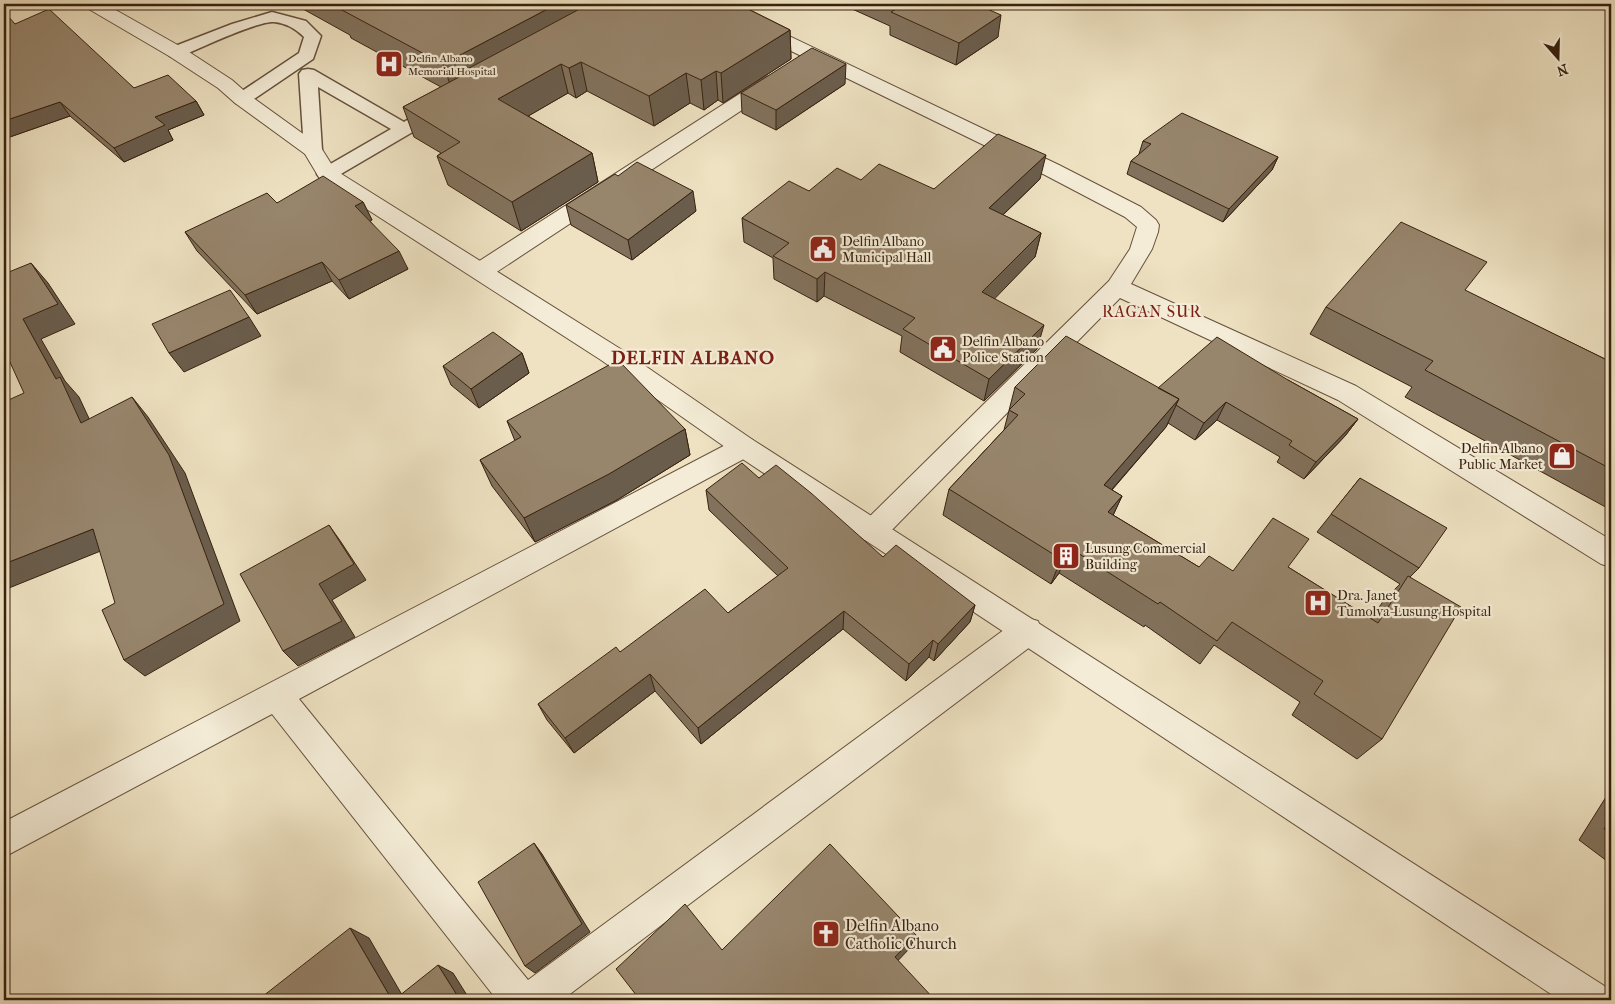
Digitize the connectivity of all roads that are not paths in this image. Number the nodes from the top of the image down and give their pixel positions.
1 (93, 4) edge
2 (709, 4) edge
3 (176, 52) junction
4 (800, 64) junction
5 (242, 99) junction
6 (454, 101) edge
7 (404, 128) junction
8 (313, 150) junction
9 (327, 174) junction
10 (481, 271) junction
11 (1117, 287) junction
12 (744, 447) junction
13 (873, 531) junction
14 (1611, 555) edge
15 (1027, 631) junction
16 (276, 695) junction
17 (4, 840) edge
18 (521, 1000) edge
19 (532, 1000) edge
20 (1593, 1000) edge

1 - 3 street
2 - 4 street
3 - 5 street
3 - 5 lane
4 - 10 street
4 - 11 street
5 - 8 street
6 - 7 lane
7 - 8 lane
7 - 9 lane
8 - 9 street
9 - 10 street
10 - 12 street
11 - 13 street
11 - 14 street
12 - 13 street
12 - 16 street
13 - 15 street
15 - 19 street
15 - 20 street
16 - 17 street
16 - 18 street

